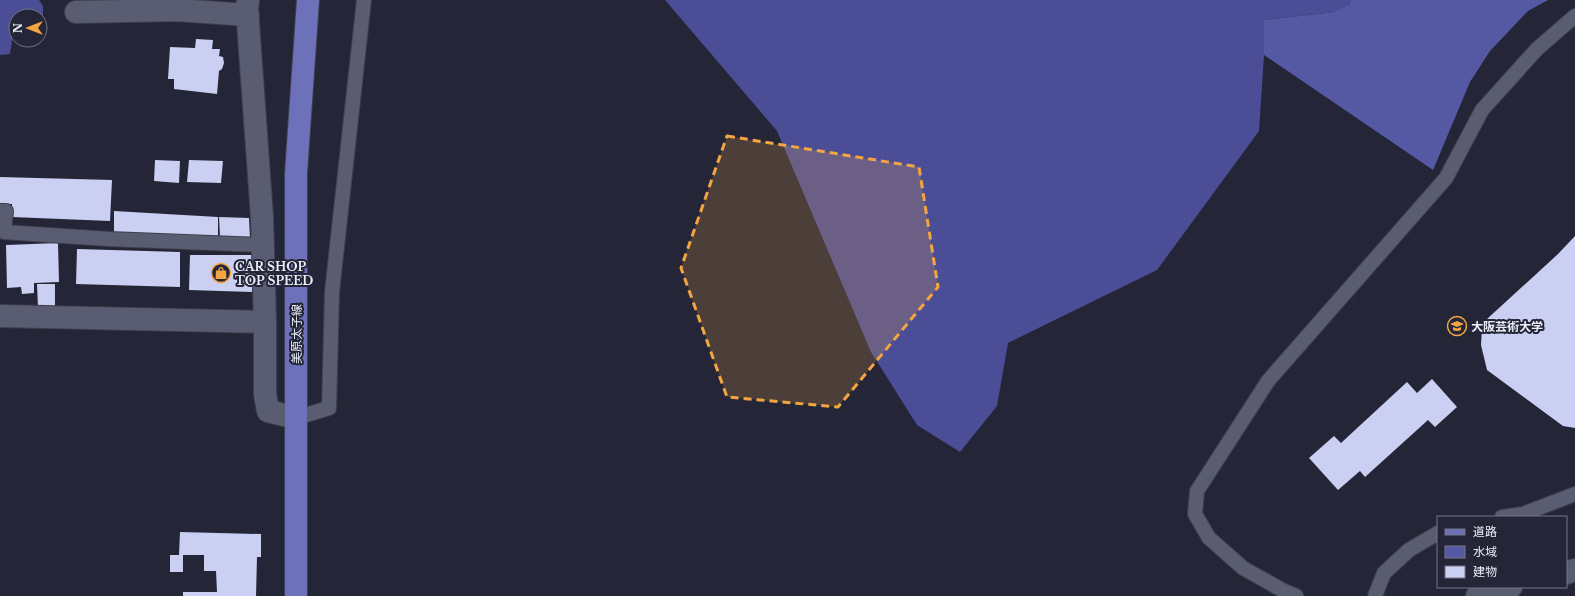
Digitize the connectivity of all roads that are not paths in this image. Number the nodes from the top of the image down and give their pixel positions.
1 (308, 0) edge
2 (364, 0) edge
3 (248, 8) edge
4 (76, 12) dead end
5 (1575, 16) edge
6 (0, 211) edge
7 (262, 245) junction
8 (0, 316) edge
9 (265, 322) junction
10 (296, 418) junction
11 (1575, 494) edge
12 (1509, 516) edge
13 (1437, 533) edge
14 (1507, 588) edge
15 (296, 596) edge
16 (1296, 596) edge
17 (1375, 596) edge
18 (1477, 596) edge

1 - 10 main road, 美原太子線
2 - 10 lane
3 - 4 street
3 - 7 street
5 - 16 lane
6 - 7 lane
7 - 9 street
8 - 9 street
9 - 10 street
10 - 15 main road, 美原太子線
11 - 12 lane
13 - 17 lane
14 - 18 street

